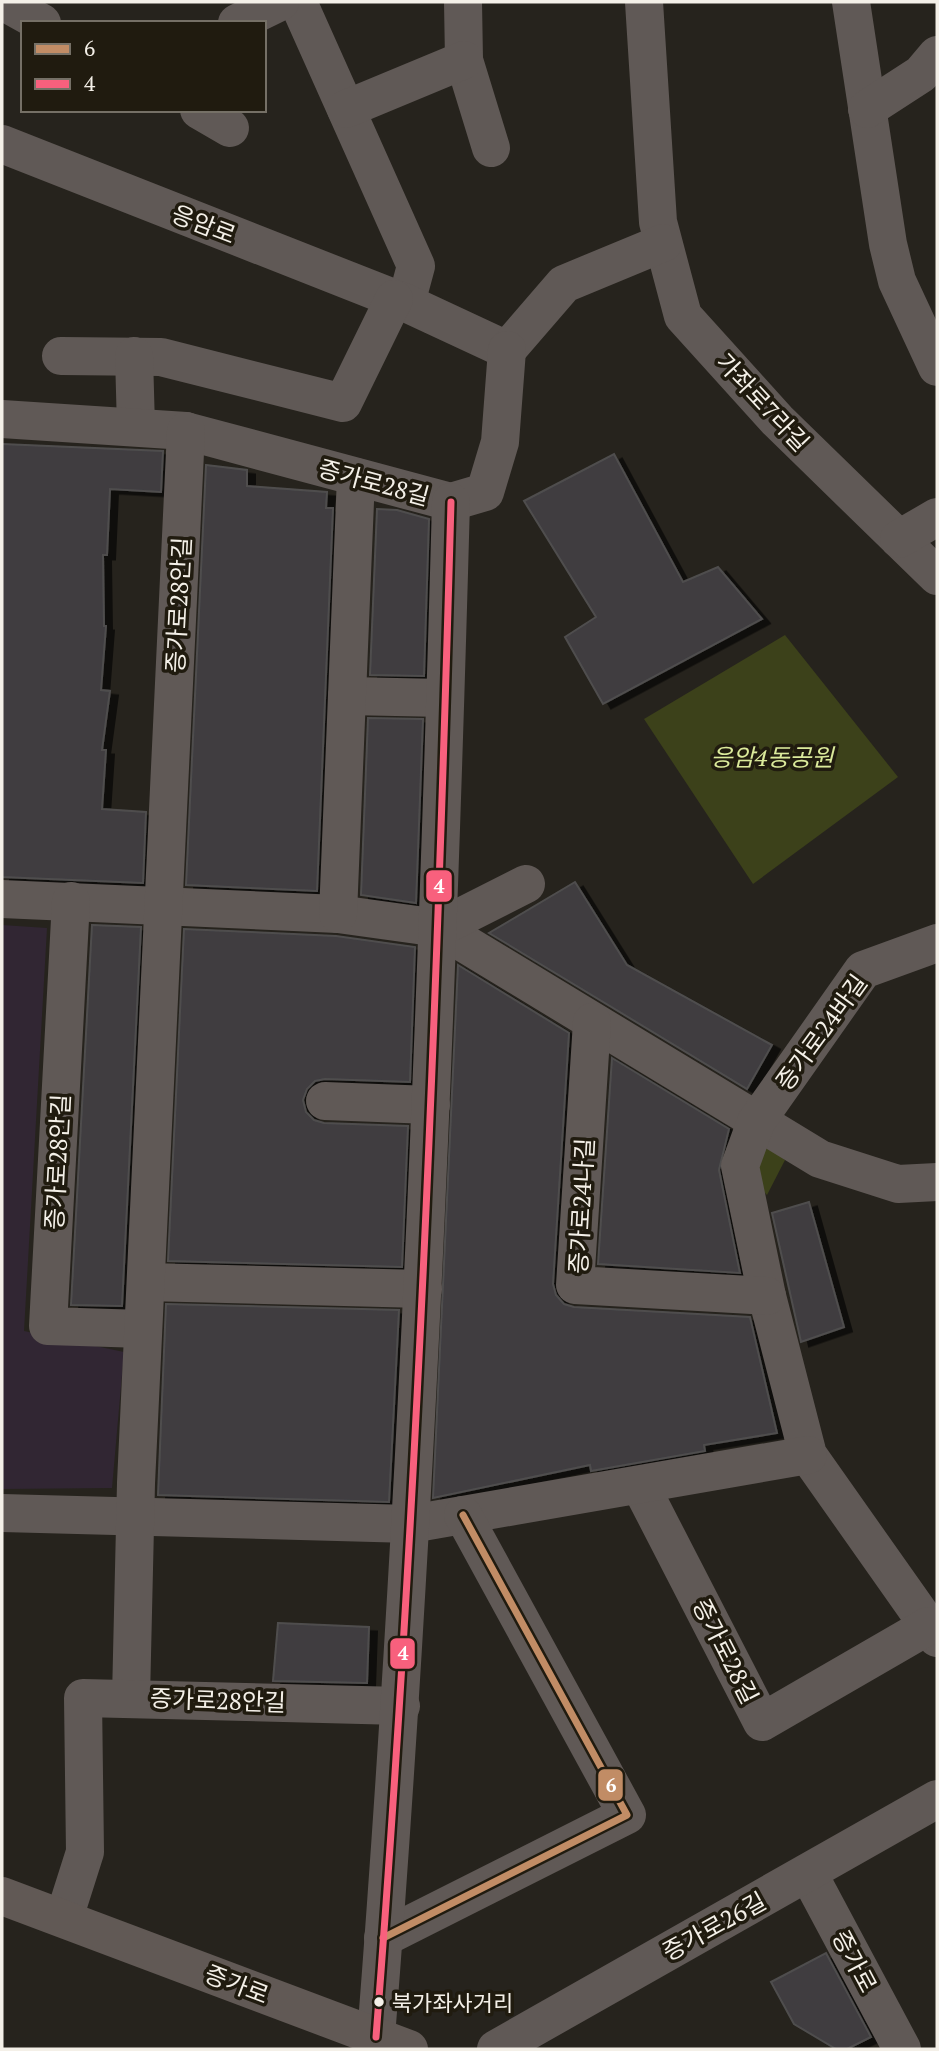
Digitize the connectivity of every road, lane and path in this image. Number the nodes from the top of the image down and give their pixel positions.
1 (4, 2) edge
2 (280, 2) edge
3 (298, 2) edge
4 (463, 2) edge
5 (645, 2) edge
6 (851, 2) edge
7 (38, 21) edge
8 (241, 21) edge
9 (464, 61) junction
10 (932, 72) edge
11 (346, 109) junction
12 (867, 109) junction
13 (2, 144) edge
14 (491, 148) dead end
15 (663, 243) junction
16 (400, 301) junction
17 (507, 350) junction
18 (61, 356) dead end
19 (134, 356) junction
20 (937, 367) edge
21 (2, 419) edge
22 (136, 427) junction
23 (186, 431) junction
24 (356, 477) junction
25 (451, 502) junction
26 (937, 517) edge
27 (899, 539) junction
28 (937, 576) edge
29 (347, 696) junction
30 (445, 698) junction
31 (526, 884) dead end
32 (2, 899) edge
33 (71, 901) junction
34 (163, 904) junction
35 (338, 914) junction
36 (439, 928) junction
37 (937, 943) edge
38 (592, 1022) junction
39 (325, 1101) dead end
40 (431, 1105) junction
41 (756, 1122) junction
42 (937, 1181) edge
43 (146, 1282) junction
44 (423, 1289) junction
45 (767, 1296) junction
46 (144, 1329) junction
47 (808, 1455) junction
48 (640, 1485) junction
49 (2, 1513) edge
50 (463, 1515) junction
51 (136, 1517) junction
52 (411, 1524) junction
53 (933, 1632) edge
54 (131, 1698) junction
55 (401, 1706) junction
56 (936, 1805) edge
57 (808, 1873) junction
58 (2, 1896) edge
59 (64, 1918) junction
60 (383, 1938) junction
61 (392, 2043) edge
62 (496, 2049) edge
63 (902, 2049) edge

1 - 7 street
2 - 8 street
3 - 11 street
4 - 9 street
5 - 15 street, 가좌로7라길
6 - 12 street
9 - 11 street
9 - 14 street
10 - 12 street
11 - 16 street
12 - 20 street
13 - 16 street, 응암로
15 - 17 street
15 - 27 street, 가좌로7라길
16 - 17 street, 응암로
16 - 19 street
17 - 25 street
18 - 19 street
19 - 22 street
21 - 22 street, 증가로28길
22 - 23 street, 증가로28길
23 - 24 street, 증가로28길
23 - 34 street, 증가로28안길
24 - 25 street, 증가로28길
24 - 29 street
25 - 30 street, 증가로28길
26 - 27 street
27 - 28 street, 가좌로7라길
29 - 30 street
29 - 35 street
30 - 36 street, 증가로28길
31 - 36 street
32 - 33 street
33 - 34 street
33 - 46 street, 증가로28안길
34 - 35 street
34 - 43 street, 증가로28안길
35 - 36 street
36 - 38 street
36 - 40 street, 증가로28길
37 - 41 street, 증가로24바길
38 - 41 street
38 - 45 street, 증가로24나길
39 - 40 street
40 - 44 street, 증가로28길
41 - 42 street
41 - 45 street
43 - 44 street
43 - 46 street, 증가로28안길
44 - 52 street, 증가로28길
45 - 47 street
46 - 51 street, 증가로28안길
47 - 48 street
47 - 53 street
48 - 50 street
48 - 53 street, 증가로28길
49 - 51 street
50 - 52 street
50 - 60 street
51 - 52 street
51 - 54 street, 증가로28안길
52 - 55 street, 증가로28길
54 - 55 street, 증가로28안길
54 - 59 street
55 - 60 street, 증가로28길
56 - 57 street, 증가로26길
57 - 62 street, 증가로26길
57 - 63 street, 증가로
58 - 59 main road, 증가로
59 - 61 main road, 증가로
60 - 61 street, 증가로28길

